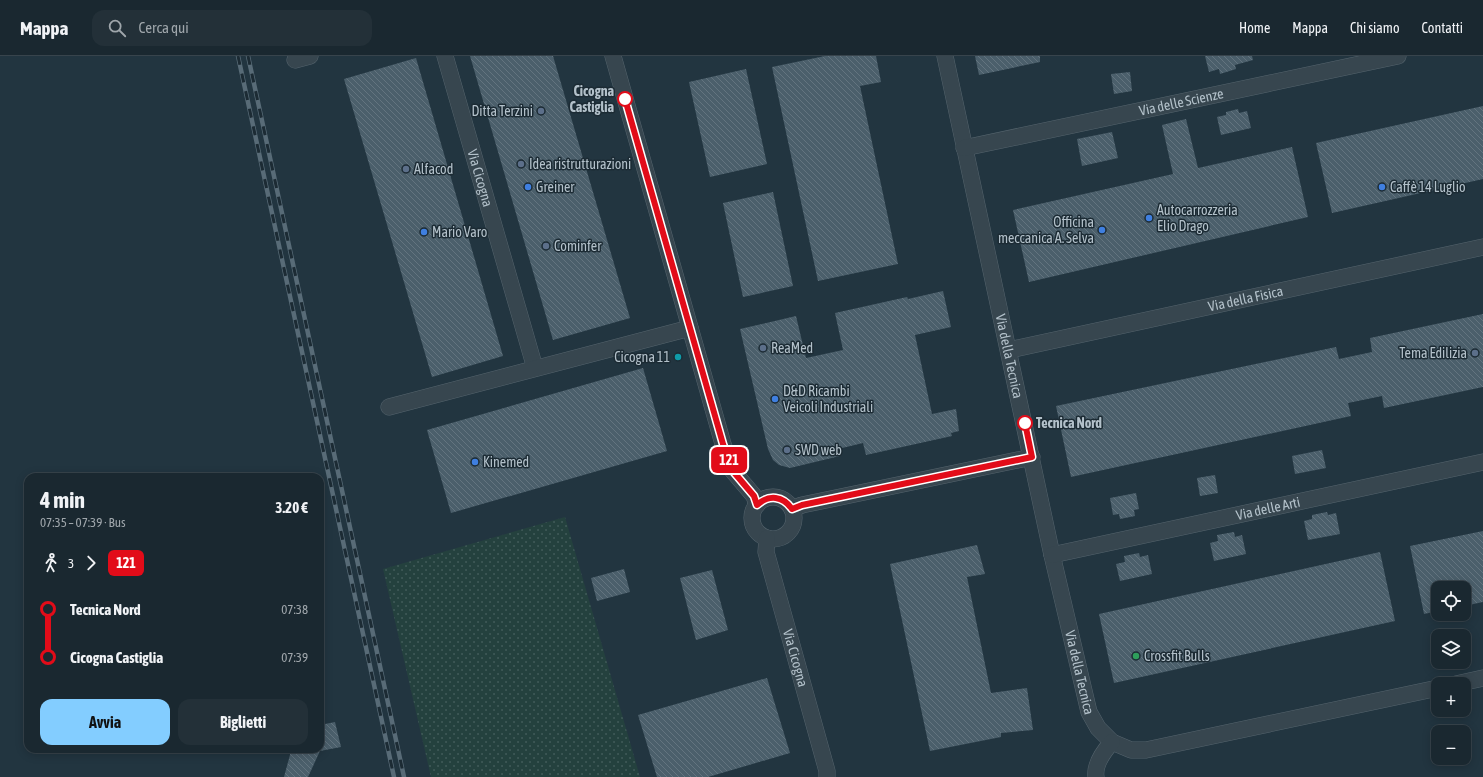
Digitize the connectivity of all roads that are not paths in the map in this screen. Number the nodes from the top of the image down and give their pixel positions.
1 (310, 56) edge
2 (445, 56) edge
3 (613, 56) edge
4 (945, 56) edge
5 (1398, 56) edge
6 (295, 60) dead end
7 (964, 148) junction
8 (1483, 247) edge
9 (690, 328) junction
10 (1009, 350) junction
11 (535, 368) junction
12 (388, 407) dead end
13 (1032, 457) junction
14 (1483, 462) edge
15 (757, 505) junction
16 (792, 509) junction
17 (767, 538) junction
18 (1052, 555) junction
19 (1483, 678) edge
20 (1471, 681) edge
21 (1431, 689) edge
22 (1112, 742) junction
23 (827, 777) edge
24 (1096, 777) edge

1 - 6 street
2 - 11 street, Via Cicogna
3 - 9 street
4 - 7 street, Via della Tecnica
5 - 7 street, Via delle Scienze
7 - 10 street, Via della Tecnica
8 - 10 street, Via della Fisica
9 - 11 street
9 - 15 street
10 - 13 street, Via della Tecnica
11 - 12 street
13 - 16 street
13 - 18 street, Via della Tecnica
14 - 18 street, Via delle Arti
15 - 16 street
15 - 17 street
16 - 17 street
17 - 23 street, Via Cicogna
18 - 22 street, Via della Tecnica
19 - 20 street
21 - 22 street, Via della Tecnica
22 - 24 street

